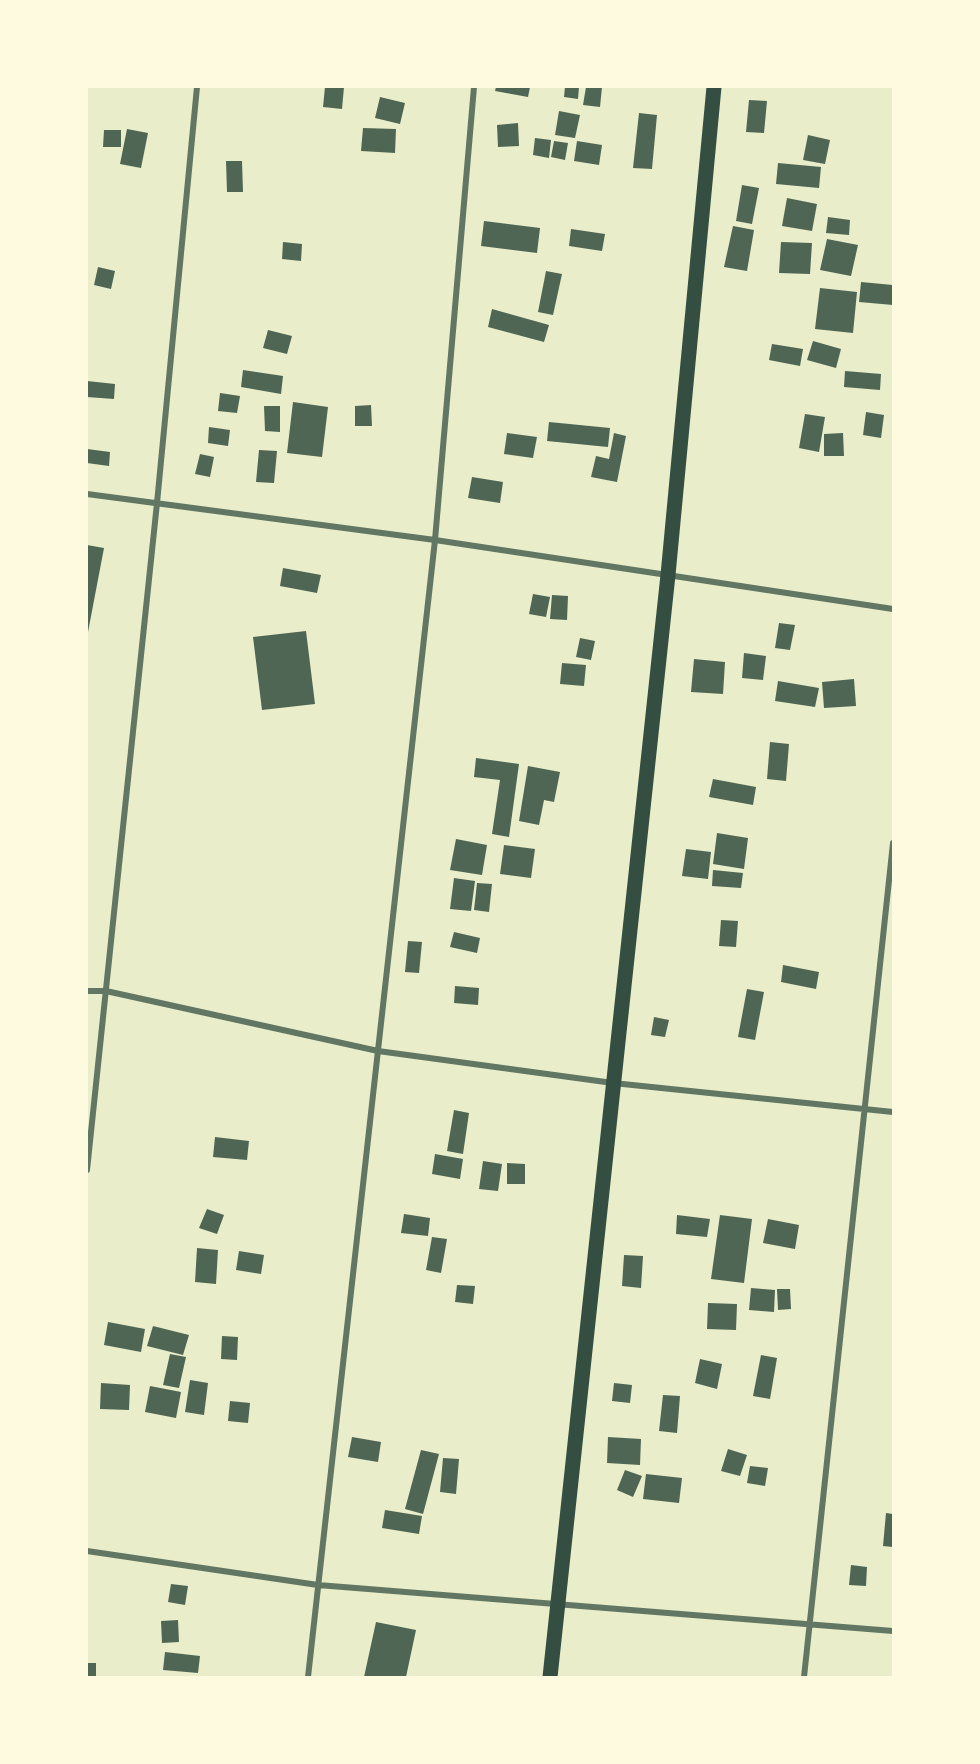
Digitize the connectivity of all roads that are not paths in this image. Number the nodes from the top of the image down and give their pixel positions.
1 (197, 87) edge
2 (474, 87) edge
3 (714, 87) edge
4 (87, 494) edge
5 (157, 503) junction
6 (435, 540) junction
7 (668, 575) junction
8 (893, 609) edge
9 (893, 843) edge
10 (106, 990) junction
11 (87, 991) edge
12 (378, 1051) junction
13 (613, 1083) junction
14 (865, 1110) junction
15 (893, 1112) edge
16 (87, 1170) edge
17 (87, 1551) edge
18 (318, 1585) junction
19 (558, 1604) junction
20 (810, 1624) junction
21 (893, 1631) edge
22 (308, 1677) edge
23 (550, 1677) edge
24 (804, 1677) edge

1 - 5 street
2 - 6 street
3 - 7 main road
4 - 5 street
5 - 6 street
5 - 10 street
6 - 7 street
6 - 12 street
7 - 8 street
7 - 13 main road
9 - 14 street
10 - 11 street
10 - 12 street
10 - 16 street
12 - 13 street
12 - 18 street
13 - 14 street
13 - 19 main road
14 - 15 street
14 - 20 street
17 - 18 street
18 - 19 street
18 - 22 street
19 - 20 street
19 - 23 main road
20 - 21 street
20 - 24 street

